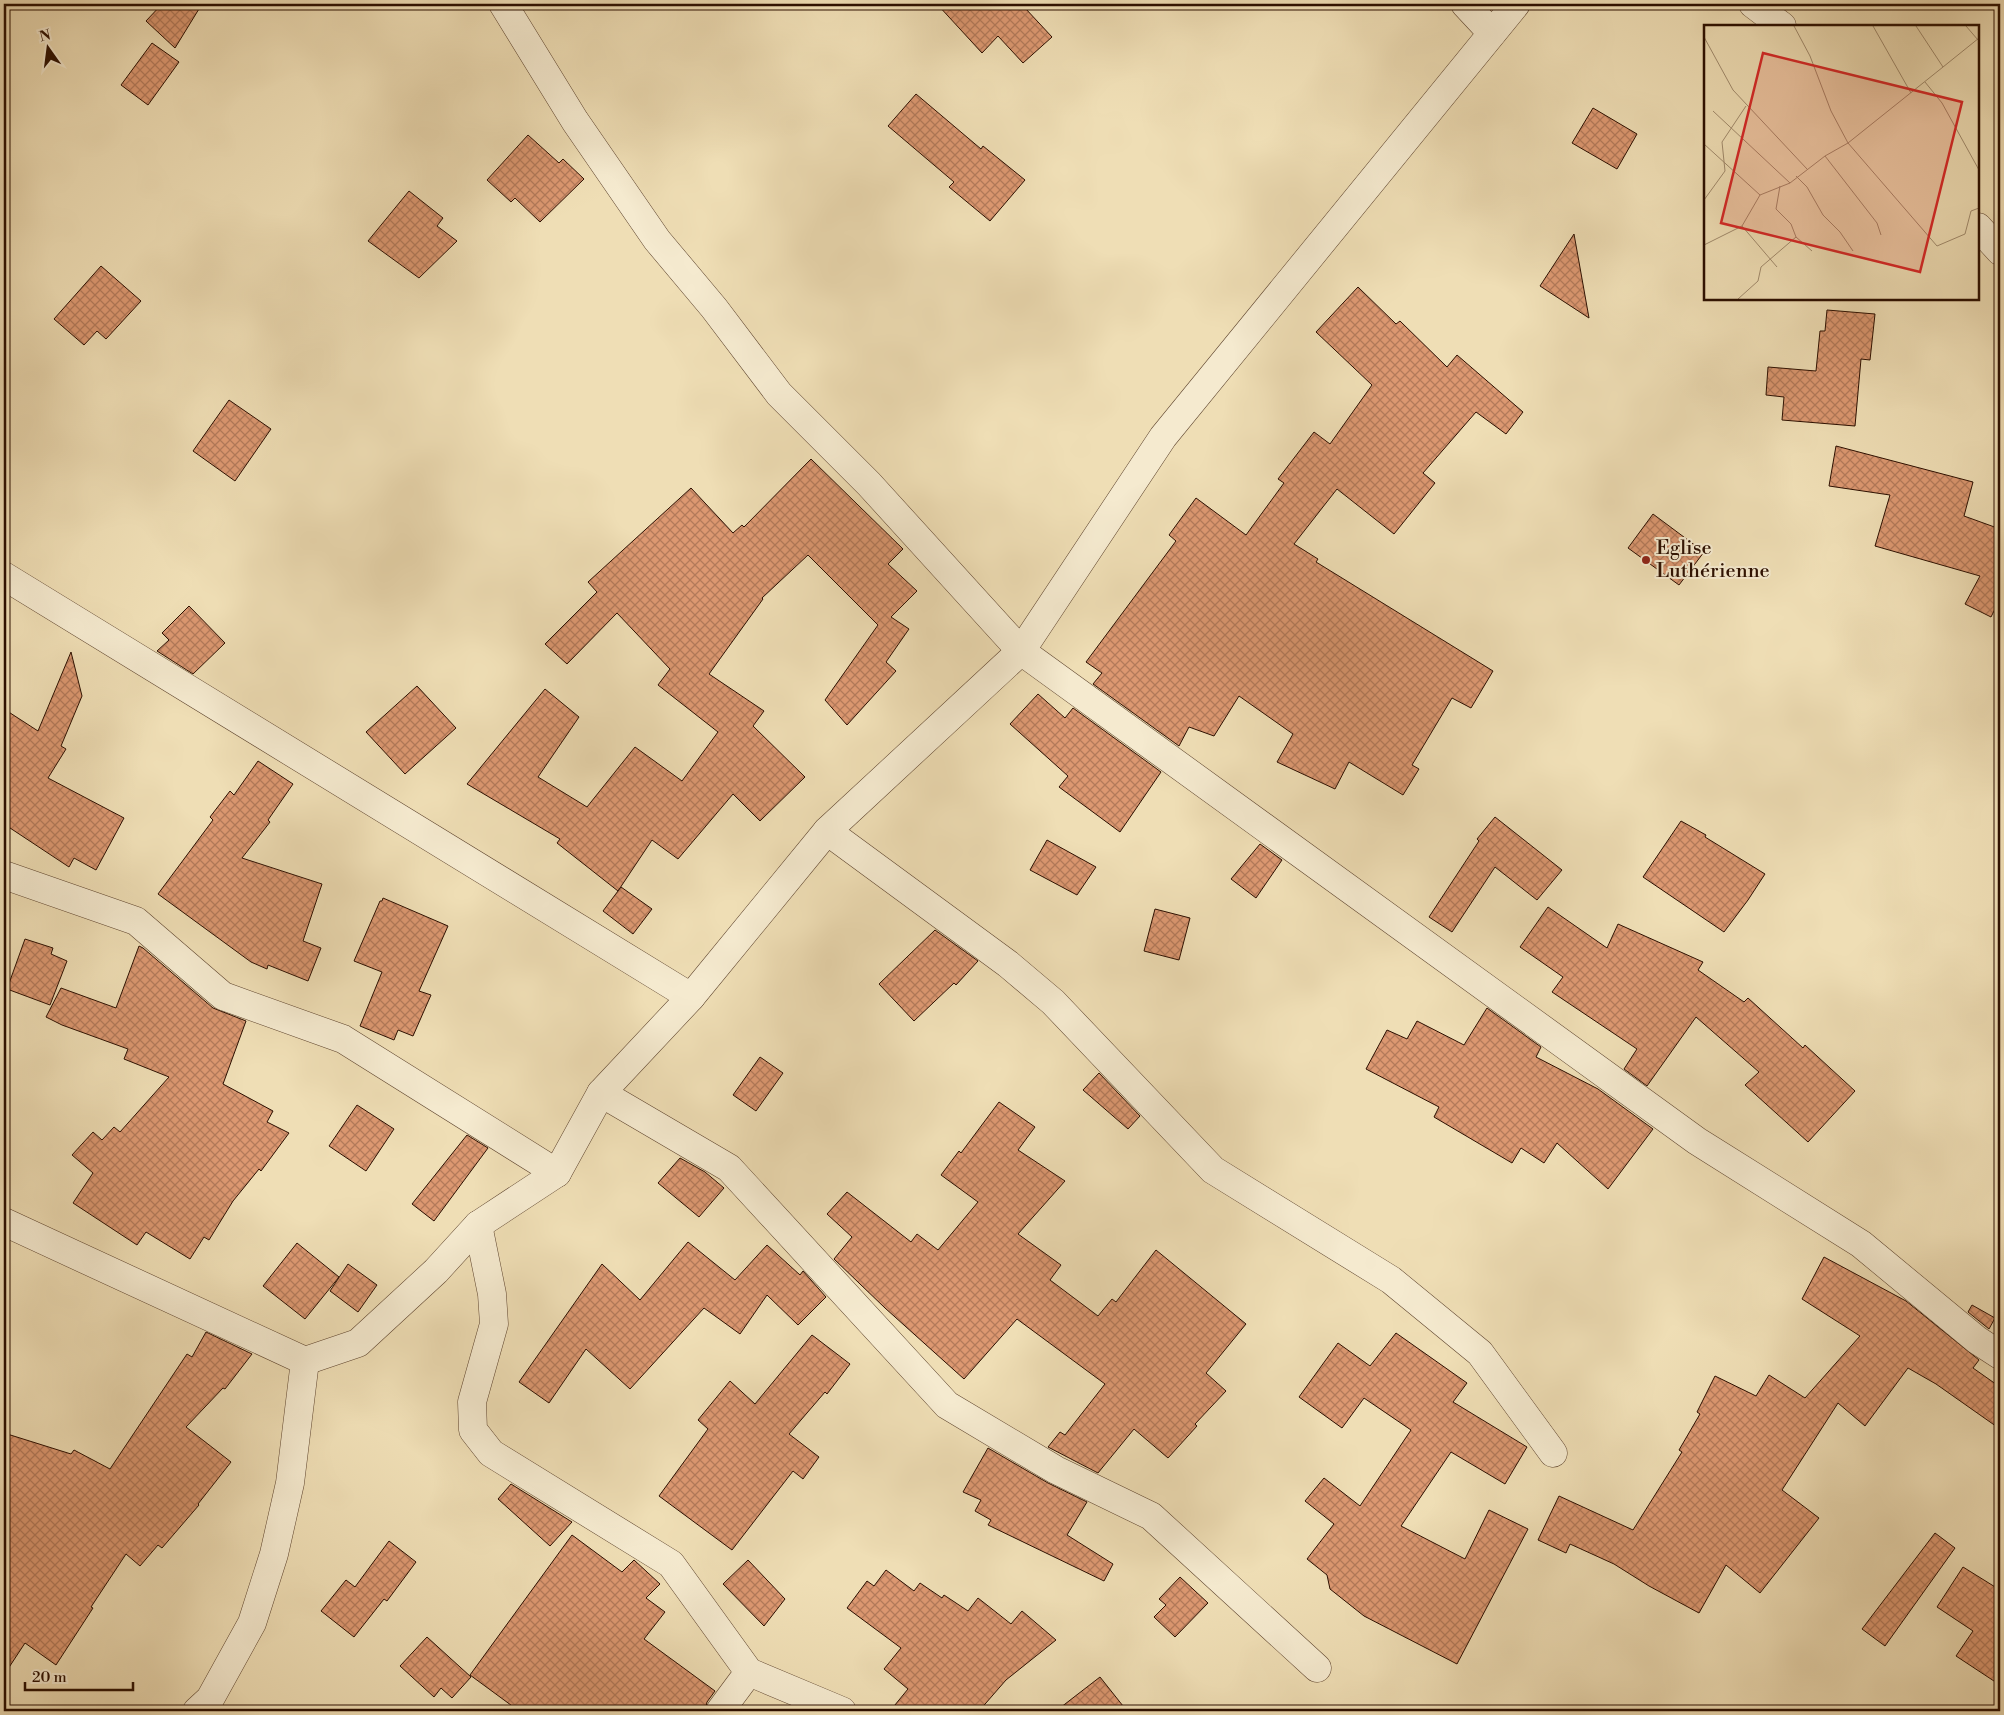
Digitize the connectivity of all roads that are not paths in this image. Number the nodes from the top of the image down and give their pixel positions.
1 (503, 4) edge
2 (1465, 4) edge
3 (1516, 4) edge
4 (1753, 4) edge
5 (1781, 25) edge
6 (1492, 33) junction
7 (1979, 228) edge
8 (2000, 251) edge
9 (4, 576) edge
10 (1021, 651) junction
11 (827, 831) junction
12 (4, 875) edge
13 (691, 997) junction
14 (601, 1093) junction
15 (557, 1173) junction
16 (4, 1222) edge
17 (478, 1225) junction
18 (2000, 1355) edge
19 (305, 1360) junction
20 (1553, 1453) dead end
21 (1317, 1668) dead end
22 (749, 1672) junction
23 (211, 1707) edge
24 (720, 1711) edge
25 (842, 1711) edge

1 - 10 street
2 - 6 street
3 - 6 street
4 - 5 street
6 - 10 street
7 - 8 street
9 - 13 street
10 - 11 street
10 - 18 street
11 - 13 street
11 - 20 street
12 - 15 street
13 - 14 street
14 - 15 street
14 - 21 street
15 - 17 street
16 - 19 street
17 - 19 street
17 - 22 street
19 - 23 street
22 - 24 street
22 - 25 street

